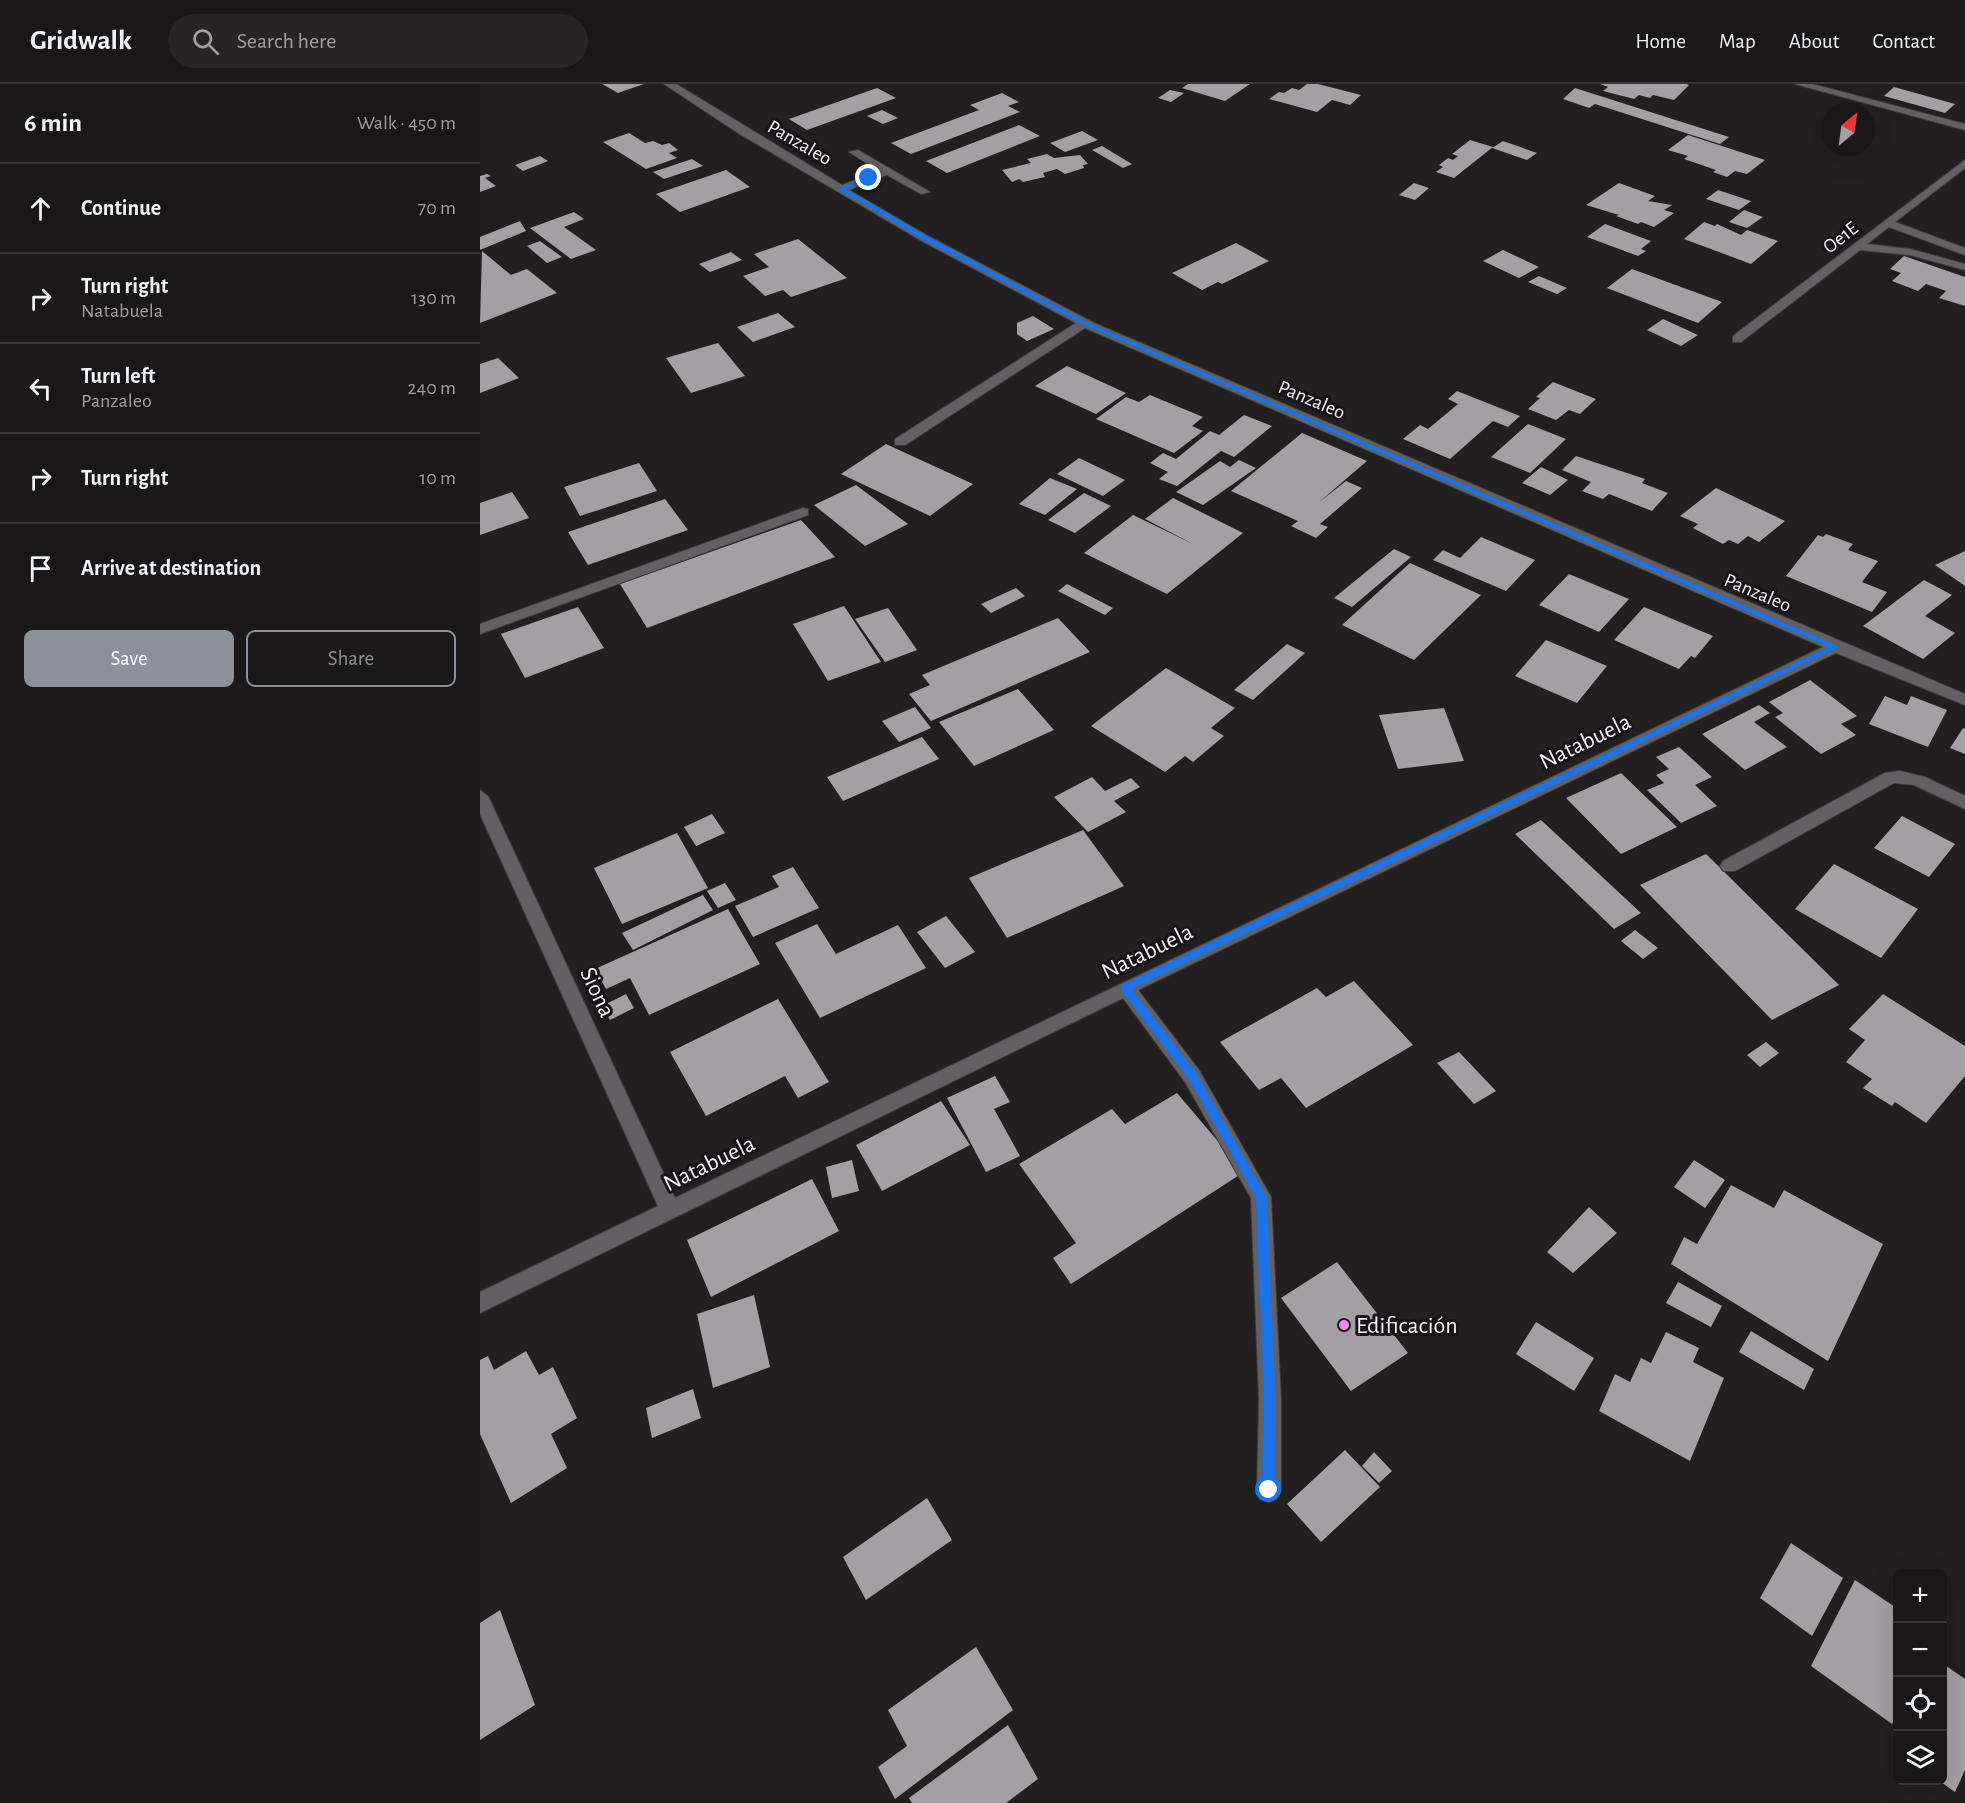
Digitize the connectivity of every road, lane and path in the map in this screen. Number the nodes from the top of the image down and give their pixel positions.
1 (669, 84) edge
2 (1800, 84) edge
3 (1965, 127) edge
4 (854, 152) dead end
5 (1965, 163) edge
6 (888, 171) junction
7 (841, 189) junction
8 (926, 192) dead end
9 (1887, 223) junction
10 (1858, 245) junction
11 (1965, 252) edge
12 (1965, 267) edge
13 (1085, 323) junction
14 (1737, 339) dead end
15 (900, 442) dead end
16 (802, 512) dead end
17 (480, 629) edge
18 (1836, 647) junction
19 (1965, 700) edge
20 (480, 796) edge
21 (1965, 804) edge
22 (1729, 866) dead end
23 (1126, 988) junction
24 (670, 1209) junction
25 (480, 1303) edge
26 (1269, 1490) dead end

1 - 7 street, Panzaleo
2 - 3 street
4 - 6 street
5 - 9 street, Oe1E
6 - 7 street
6 - 8 street
7 - 13 street, Panzaleo
9 - 10 street, Oe1E
9 - 11 street
10 - 12 street
10 - 14 street, Oe1E
13 - 15 street
13 - 18 street, Panzaleo
16 - 17 street
18 - 19 street, Panzaleo
18 - 23 street, Natabuela
20 - 24 street, Siona
21 - 22 street
23 - 24 street, Natabuela
23 - 26 street
24 - 25 street, Natabuela

